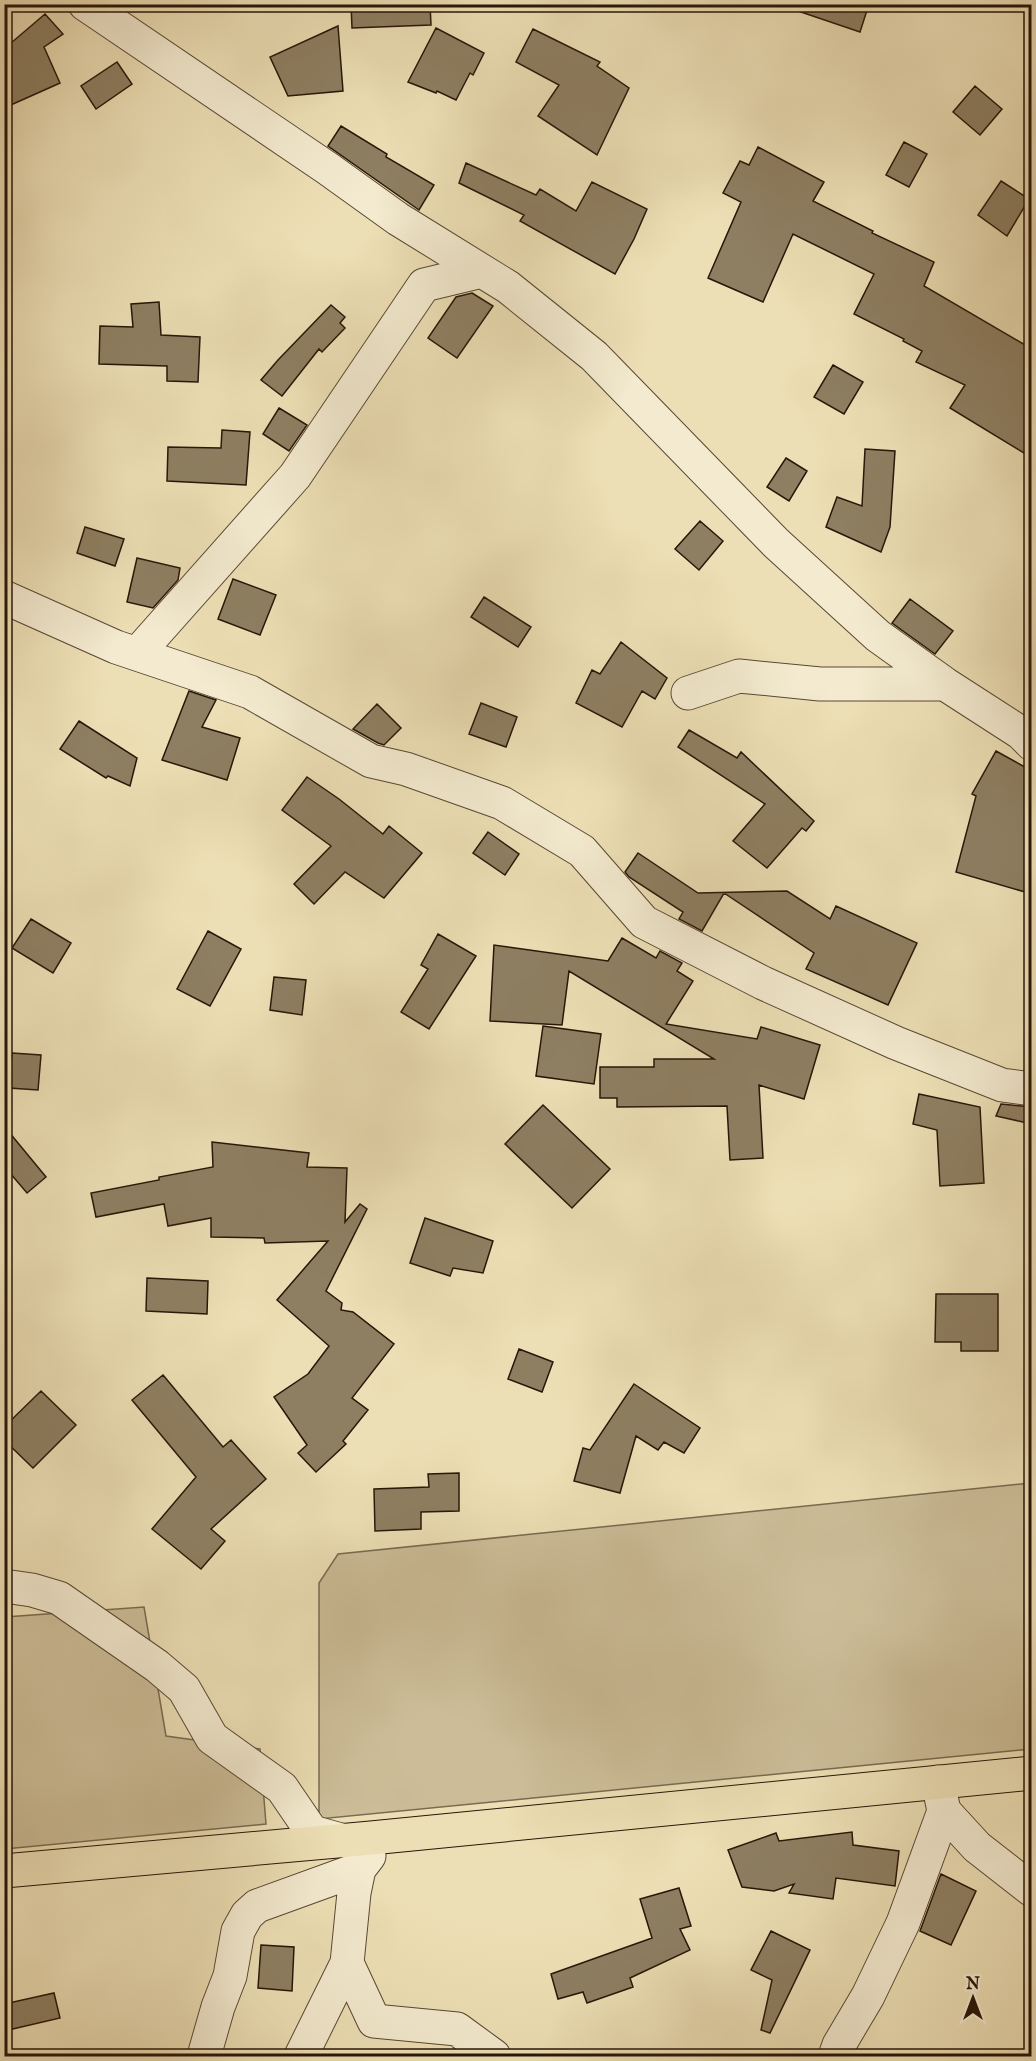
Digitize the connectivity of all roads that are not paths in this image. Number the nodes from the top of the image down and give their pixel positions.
1 (85, 4) edge
2 (482, 271) junction
3 (4, 597) edge
4 (137, 654) junction
5 (945, 684) junction
6 (688, 693) dead end
7 (1032, 744) edge
8 (1032, 1089) edge
9 (4, 1586) edge
10 (1032, 1773) edge
11 (941, 1797) junction
12 (356, 1839) junction
13 (359, 1869) junction
14 (4, 1871) edge
15 (1032, 1890) edge
16 (347, 1963) junction
17 (204, 2056) edge
18 (301, 2056) edge
19 (491, 2056) edge
20 (835, 2056) edge

1 - 2 street
2 - 4 street
2 - 5 street
3 - 4 street
4 - 8 street
5 - 6 street
5 - 7 street
9 - 12 street
10 - 11 main road
11 - 12 main road
11 - 15 street
11 - 20 street
12 - 13 street
12 - 14 main road
13 - 16 street
13 - 17 street
16 - 18 street
16 - 19 street

